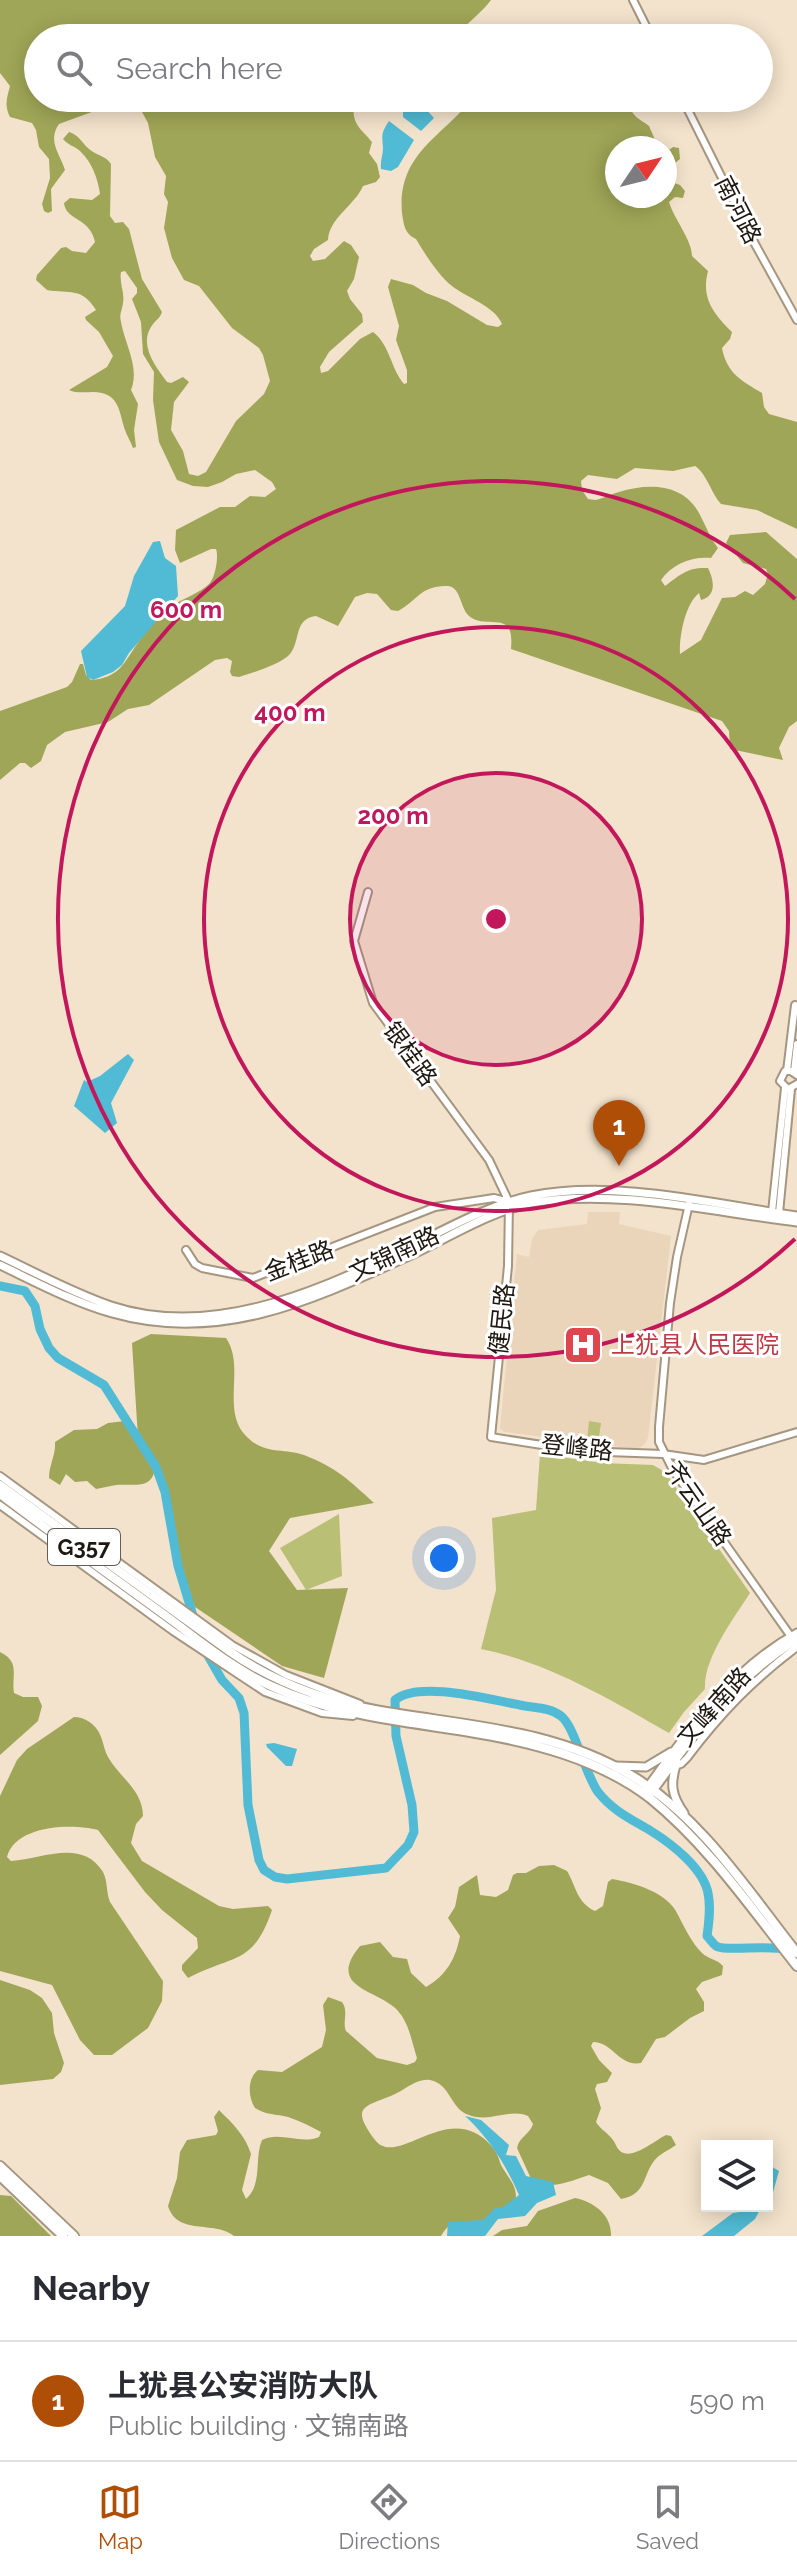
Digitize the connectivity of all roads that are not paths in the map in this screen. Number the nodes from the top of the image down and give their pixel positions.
1 (633, 0) edge
2 (645, 24) edge
3 (689, 112) edge
4 (797, 320) edge
5 (368, 892) dead end
6 (795, 1005) dead end
7 (797, 1044) edge
8 (793, 1073) edge
9 (791, 1087) edge
10 (689, 1204) junction
11 (510, 1205) junction
12 (775, 1213) junction
13 (797, 1216) edge
14 (797, 1222) edge
15 (186, 1250) dead end
16 (0, 1256) edge
17 (0, 1265) edge
18 (797, 1432) edge
19 (491, 1437) joint
20 (663, 1454) junction
21 (0, 1476) edge
22 (0, 1485) edge
23 (0, 1494) edge
24 (0, 1505) edge
25 (167, 1607) junction
26 (796, 1640) edge
27 (223, 1662) junction
28 (372, 1713) junction
29 (418, 1720) junction
30 (678, 1750) junction
31 (608, 1766) junction
32 (673, 1766) junction
33 (648, 1792) junction
34 (692, 1825) junction
35 (718, 1859) junction
36 (797, 1953) edge
37 (797, 1966) edge
38 (0, 2166) edge
39 (0, 2176) edge
40 (41, 2208) junction
41 (58, 2226) junction
42 (63, 2236) edge
43 (74, 2236) edge

1 - 2 street
3 - 4 street, 南河路
5 - 11 street, 银桂路
6 - 8 street
7 - 8 street
8 - 9 street
9 - 12 street
10 - 11 main road, 文锦南路
10 - 12 main road, 文锦南路
10 - 14 main road, 文锦南路
10 - 20 street, 齐云山路
11 - 15 street, 金桂路
11 - 16 main road, 文锦南路
11 - 17 main road, 文锦南路
11 - 19 street, 健民路
12 - 13 main road, 文锦南路
18 - 20 street, 登峰路
19 - 20 street, 登峰路
20 - 26 street, 齐云山路
21 - 25 street
22 - 25 highway, G357
23 - 25 highway, G357
24 - 27 street
25 - 27 highway, G357
25 - 28 street
25 - 28 highway, G357
26 - 30 main road, 文峰南路
26 - 32 street
27 - 28 highway, G357
28 - 29 highway, G357
29 - 31 highway, G357
29 - 31 highway, G357
30 - 31 main road
30 - 32 main road, 文峰南路
30 - 33 main road, 文峰南路
31 - 33 highway, G357
31 - 33 highway, G357
32 - 33 main road, 文峰南路
32 - 34 main road
33 - 34 highway, G357
33 - 35 highway, G357
34 - 35 highway, G357
35 - 36 highway, G357
35 - 37 highway, G357
38 - 40 highway
39 - 40 highway
40 - 41 highway
41 - 42 highway
41 - 43 highway

